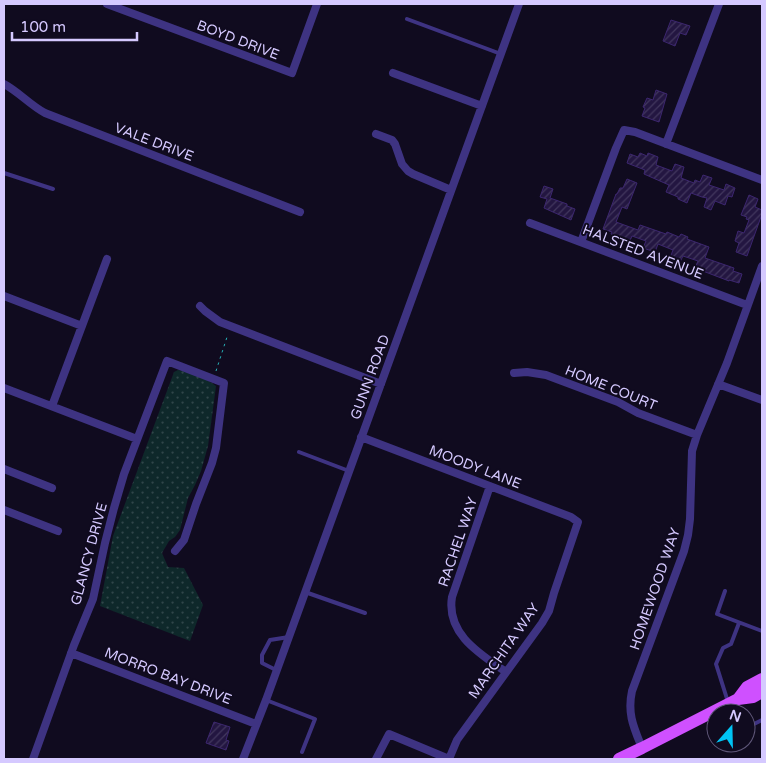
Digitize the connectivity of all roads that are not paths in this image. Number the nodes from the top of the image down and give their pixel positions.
1 (107, 4) edge
2 (317, 4) edge
3 (519, 4) edge
4 (719, 4) edge
5 (406, 19) dead end
6 (501, 54) junction
7 (393, 73) dead end
8 (4, 84) edge
9 (482, 106) junction
10 (376, 134) dead end
11 (666, 144) junction
12 (4, 173) edge
13 (762, 180) edge
14 (53, 189) dead end
15 (451, 190) junction
16 (300, 212) dead end
17 (530, 223) dead end
18 (581, 242) junction
19 (107, 259) dead end
20 (762, 266) edge
21 (4, 296) edge
22 (747, 305) junction
23 (200, 306) dead end
24 (82, 326) junction
25 (514, 373) dead end
26 (381, 384) junction
27 (718, 384) junction
28 (4, 388) edge
29 (762, 400) edge
30 (52, 406) junction
31 (697, 435) junction
32 (361, 437) junction
33 (137, 439) junction
34 (299, 452) dead end
35 (4, 469) edge
36 (349, 471) junction
37 (490, 486) junction
38 (52, 488) dead end
39 (4, 510) edge
40 (578, 522) joint
41 (58, 531) dead end
42 (175, 551) dead end
43 (725, 591) dead end
44 (305, 592) junction
45 (365, 613) dead end
46 (739, 623) junction
47 (762, 631) edge
48 (289, 637) junction
49 (71, 653) junction
50 (276, 670) junction
51 (506, 672) junction
52 (762, 679) edge
53 (762, 687) edge
54 (762, 692) edge
55 (266, 700) junction
56 (733, 701) junction
57 (729, 703) edge
58 (706, 715) edge
59 (256, 724) junction
60 (642, 748) junction
61 (302, 752) dead end
62 (33, 759) edge
63 (243, 759) edge
64 (376, 759) edge
65 (449, 759) edge
66 (619, 759) edge

1 - 2 street, BOYD DRIVE
3 - 6 street, GUNN ROAD
4 - 11 street
5 - 6 lane
6 - 9 street, GUNN ROAD
7 - 9 street
8 - 16 street, VALE DRIVE
9 - 15 street, GUNN ROAD
10 - 15 street
11 - 13 street
11 - 18 street
12 - 14 lane
15 - 26 street, GUNN ROAD
17 - 18 street, HALSTED AVENUE
18 - 22 street, HALSTED AVENUE
19 - 24 street
20 - 22 street, HOMEWOOD WAY
21 - 24 street
22 - 27 street, HOMEWOOD WAY
23 - 26 street
24 - 30 street
25 - 31 street, HOME COURT
26 - 32 street, GUNN ROAD
27 - 29 street
27 - 31 street, HOMEWOOD WAY
28 - 30 street
30 - 33 street
31 - 60 street, HOMEWOOD WAY
32 - 36 street, GUNN ROAD
32 - 37 street, MOODY LANE
33 - 42 street, GLANCY DRIVE
33 - 49 street, GLANCY DRIVE
34 - 36 lane
35 - 38 street
36 - 44 street, GUNN ROAD
37 - 40 street, MOODY LANE
37 - 51 street, RACHEL WAY
39 - 41 street
40 - 51 street, MARCHITA WAY
43 - 46 lane
44 - 45 lane
44 - 48 street, GUNN ROAD
46 - 47 lane
46 - 56 lane
48 - 50 street, GUNN ROAD
48 - 50 lane
49 - 59 street, MORRO BAY DRIVE
49 - 62 street, GLANCY DRIVE
50 - 55 street, GUNN ROAD
51 - 65 street, MARCHITA WAY
52 - 56 main road
53 - 56 main road
54 - 56 main road
55 - 59 street, GUNN ROAD
55 - 61 lane
56 - 57 main road
58 - 60 main road
59 - 63 street, GUNN ROAD
60 - 66 main road
64 - 65 street

